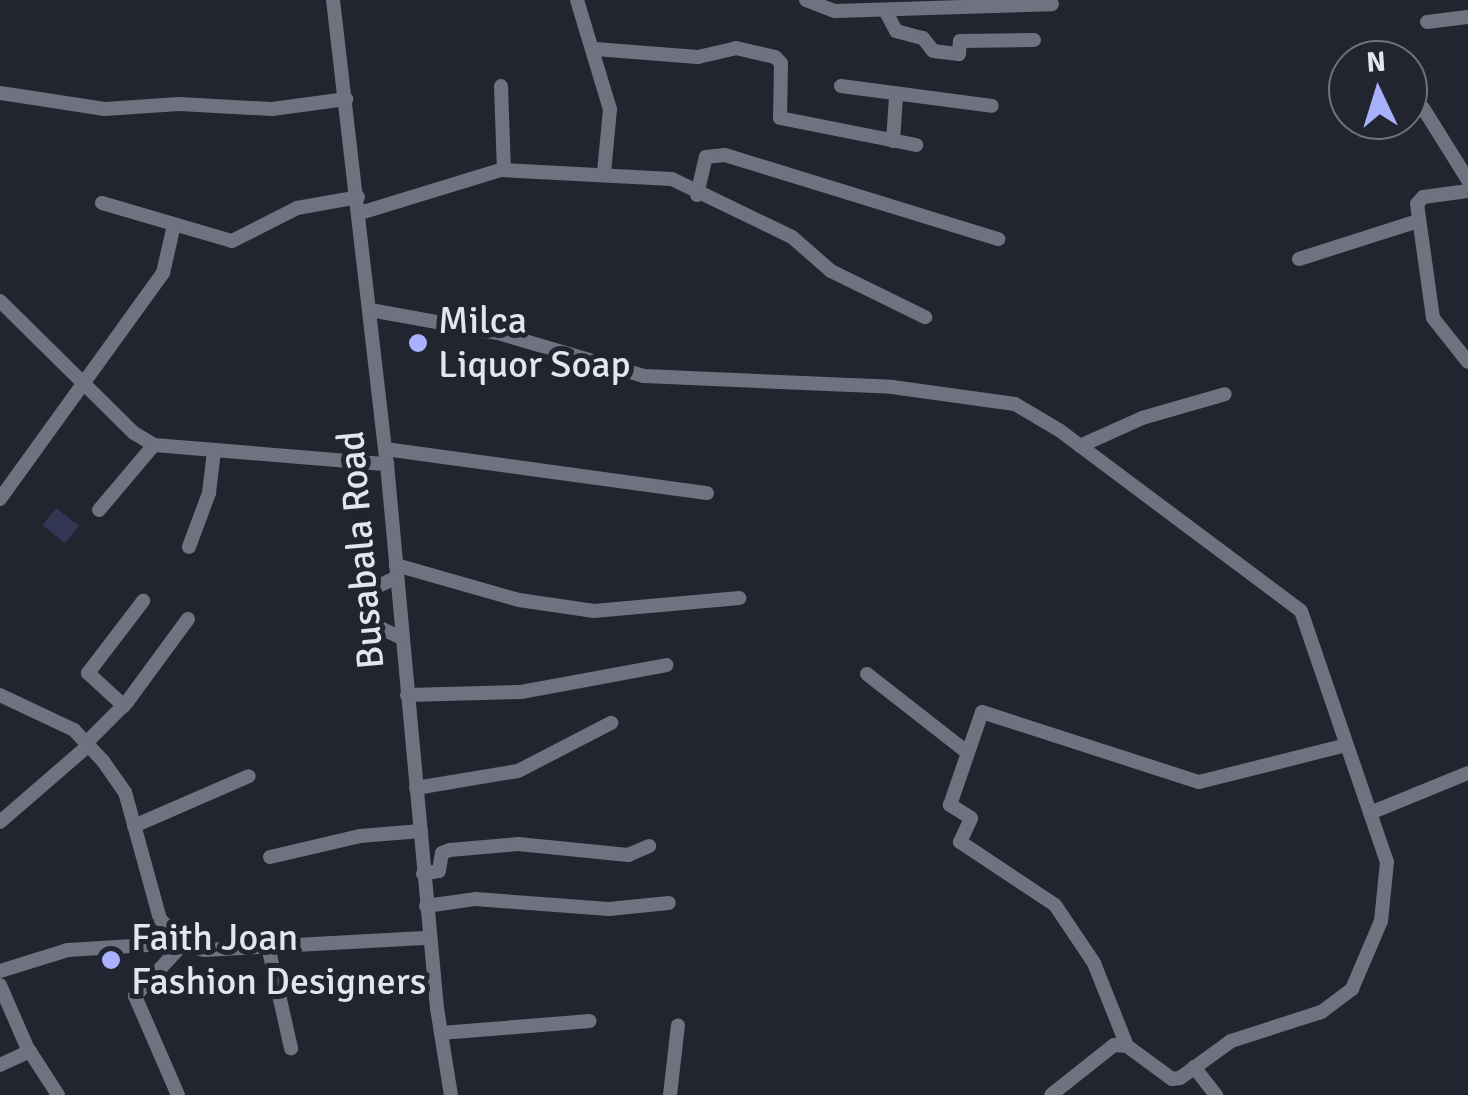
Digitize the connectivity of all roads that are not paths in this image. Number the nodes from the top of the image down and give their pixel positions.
1 (333, 0) edge
2 (577, 0) edge
3 (806, 0) edge
4 (1052, 4) dead end
5 (886, 12) junction
6 (1468, 17) edge
7 (1428, 22) dead end
8 (1034, 40) dead end
9 (595, 49) junction
10 (501, 86) dead end
11 (841, 86) dead end
12 (0, 93) edge
13 (896, 97) junction
14 (346, 99) junction
15 (992, 106) dead end
16 (1428, 117) edge
17 (893, 141) junction
18 (916, 145) dead end
19 (504, 170) junction
20 (604, 172) junction
21 (1468, 180) edge
22 (1468, 191) edge
23 (698, 194) junction
24 (102, 203) dead end
25 (359, 205) junction
26 (1418, 222) junction
27 (174, 225) junction
28 (998, 240) dead end
29 (1299, 258) dead end
30 (0, 301) edge
31 (370, 310) junction
32 (925, 317) dead end
33 (1468, 362) edge
34 (85, 380) junction
35 (1224, 394) dead end
36 (154, 445) junction
37 (1080, 446) junction
38 (214, 452) junction
39 (386, 457) junction
40 (707, 493) dead end
41 (0, 499) edge
42 (100, 510) dead end
43 (188, 546) dead end
44 (396, 571) junction
45 (739, 598) dead end
46 (143, 601) dead end
47 (188, 619) dead end
48 (402, 638) junction
49 (667, 665) dead end
50 (866, 674) dead end
51 (0, 695) edge
52 (407, 695) junction
53 (124, 706) junction
54 (611, 723) dead end
55 (87, 744) junction
56 (1346, 744) junction
57 (967, 752) junction
58 (1468, 773) edge
59 (248, 776) dead end
60 (416, 788) junction
61 (1370, 814) junction
62 (0, 822) edge
63 (134, 826) junction
64 (421, 831) junction
65 (648, 846) dead end
66 (270, 857) dead end
67 (424, 874) junction
68 (669, 903) dead end
69 (426, 906) junction
70 (170, 931) junction
71 (429, 938) junction
72 (158, 944) dead end
73 (183, 944) junction
74 (268, 946) junction
75 (0, 970) edge
76 (0, 985) edge
77 (590, 1021) dead end
78 (678, 1026) dead end
79 (441, 1033) junction
80 (1127, 1046) junction
81 (291, 1048) dead end
82 (30, 1051) junction
83 (0, 1065) edge
84 (1194, 1067) junction
85 (176, 1090) edge
86 (448, 1094) edge
87 (58, 1095) edge
88 (162, 1095) edge
89 (670, 1095) edge
90 (1051, 1095) edge
91 (1216, 1095) edge

1 - 14 street, Busabala Road
2 - 9 street
3 - 5 street
4 - 5 street
5 - 8 street
6 - 7 street
9 - 17 street
9 - 20 street
10 - 19 street
11 - 13 street
12 - 14 street
13 - 15 street
13 - 17 street
14 - 25 street, Busabala Road
16 - 21 street
17 - 18 street
19 - 20 street
19 - 25 street
20 - 23 street
22 - 26 street
23 - 28 street
23 - 32 street
24 - 27 street
25 - 27 street
25 - 31 street, Busabala Road
26 - 29 street
26 - 33 street
27 - 34 street
30 - 34 street
31 - 37 street
31 - 39 street, Busabala Road
34 - 36 street
34 - 41 street
35 - 37 street
36 - 38 street
36 - 42 street
37 - 56 street
38 - 39 street
38 - 43 street
39 - 40 street
39 - 44 street, Busabala Road
44 - 45 street
44 - 48 street, Busabala Road
44 - 48 street
46 - 53 street
47 - 53 street
48 - 52 street, Busabala Road
49 - 52 street
50 - 57 street
51 - 55 street
52 - 60 street, Busabala Road
53 - 55 street
54 - 60 street
55 - 62 street
55 - 63 street
56 - 57 street
56 - 61 street
57 - 80 street
58 - 61 street
59 - 63 street
60 - 64 street, Busabala Road
61 - 84 street
63 - 70 street
64 - 66 street
64 - 67 street, Busabala Road
65 - 67 street
67 - 69 street, Busabala Road
68 - 69 street
69 - 71 street, Busabala Road
70 - 73 street
70 - 75 street
71 - 74 street
71 - 79 street, Busabala Road
72 - 73 street
73 - 74 street
73 - 85 street
74 - 81 street
76 - 82 street
77 - 79 street
78 - 89 street
79 - 86 street, Busabala Road
80 - 84 street
80 - 90 street
82 - 83 street
82 - 87 street
84 - 91 street
85 - 88 street

